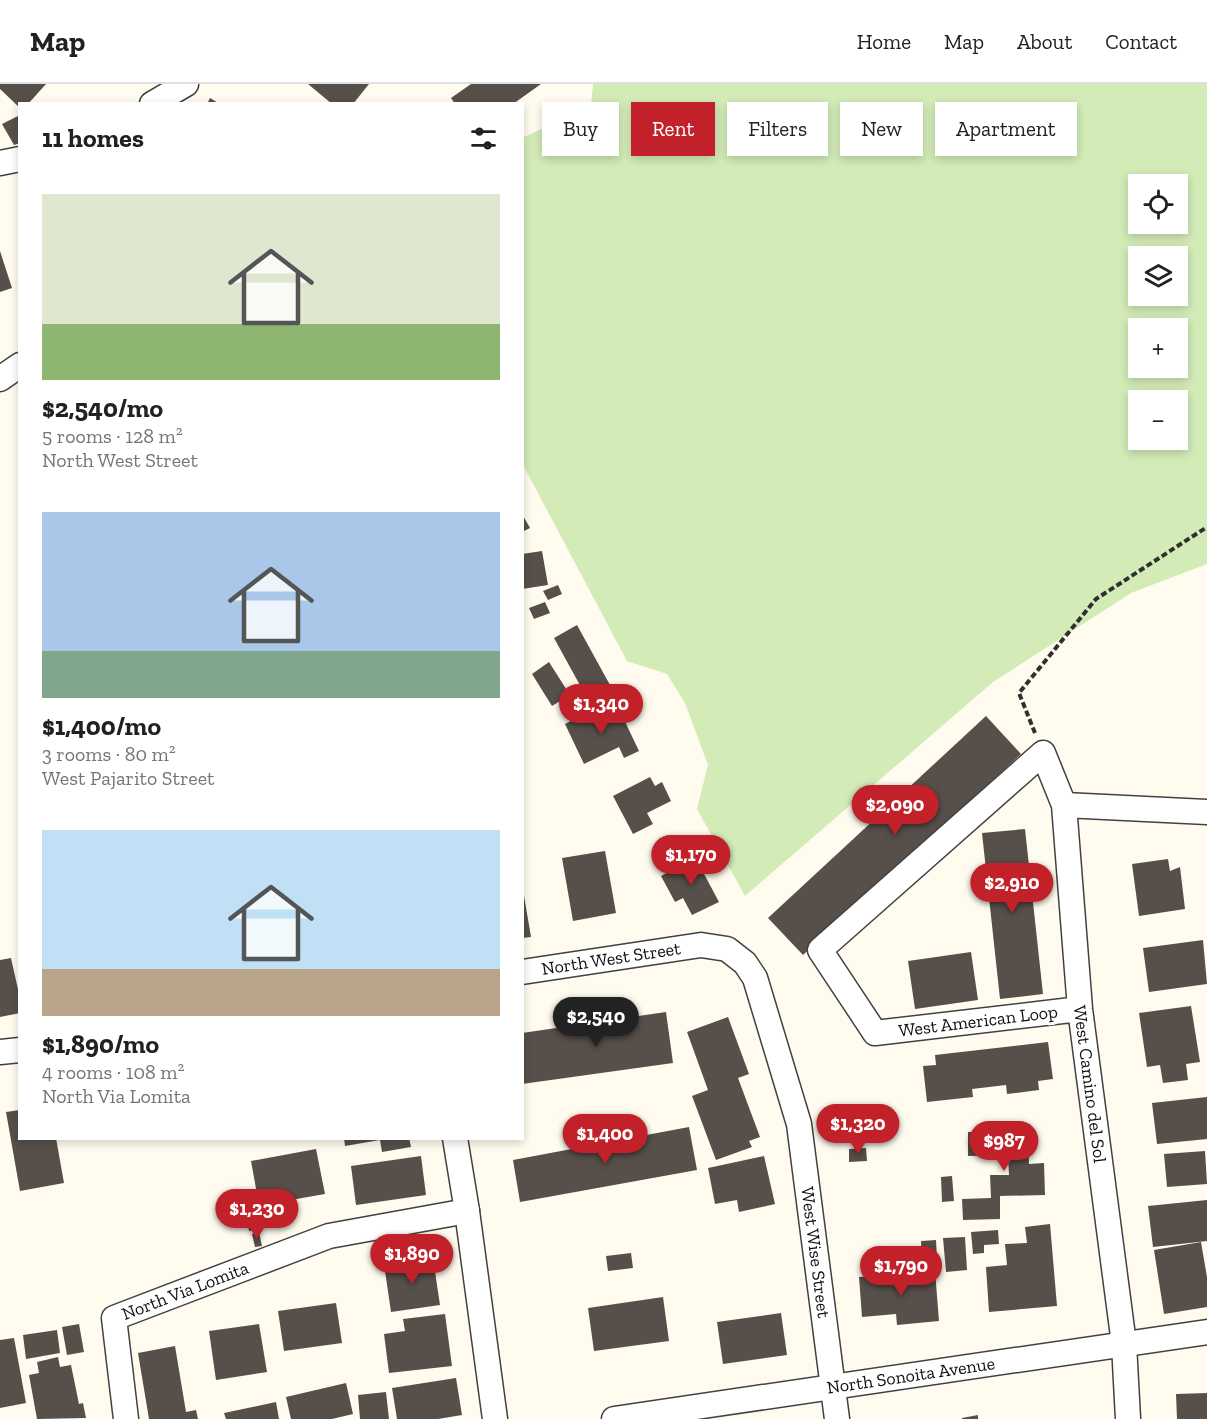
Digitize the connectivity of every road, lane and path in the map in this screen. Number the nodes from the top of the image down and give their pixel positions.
1 (186, 84) edge
2 (155, 102) edge
3 (18, 159) edge
4 (0, 163) edge
5 (18, 366) edge
6 (0, 379) edge
7 (1207, 527) edge
8 (1043, 753) junction
9 (1064, 805) junction
10 (1207, 812) edge
11 (701, 945) joint
12 (524, 972) edge
13 (1080, 1009) junction
14 (18, 1050) edge
15 (0, 1052) edge
16 (455, 1140) edge
17 (467, 1211) junction
18 (1207, 1332) edge
19 (1124, 1344) junction
20 (834, 1387) junction
21 (126, 1419) edge
22 (495, 1419) edge
23 (614, 1419) edge
24 (837, 1419) edge
25 (1128, 1419) edge

1 - 2 street
3 - 4 street
5 - 6 street
7 - 8 path
8 - 9 street, West Camino del Sol
8 - 13 street, West American Loop
9 - 10 street
9 - 13 street, West Camino del Sol
11 - 12 street, North West Street
11 - 20 street, West Wise Street
13 - 19 street, West Camino del Sol
14 - 15 street
16 - 17 street
17 - 21 street, North Via Lomita
17 - 22 street
18 - 19 street, North Sonoita Avenue
19 - 20 street, North Sonoita Avenue
19 - 25 street, West Camino del Sol
20 - 23 street, North Sonoita Avenue
20 - 24 street, West Wise Street

